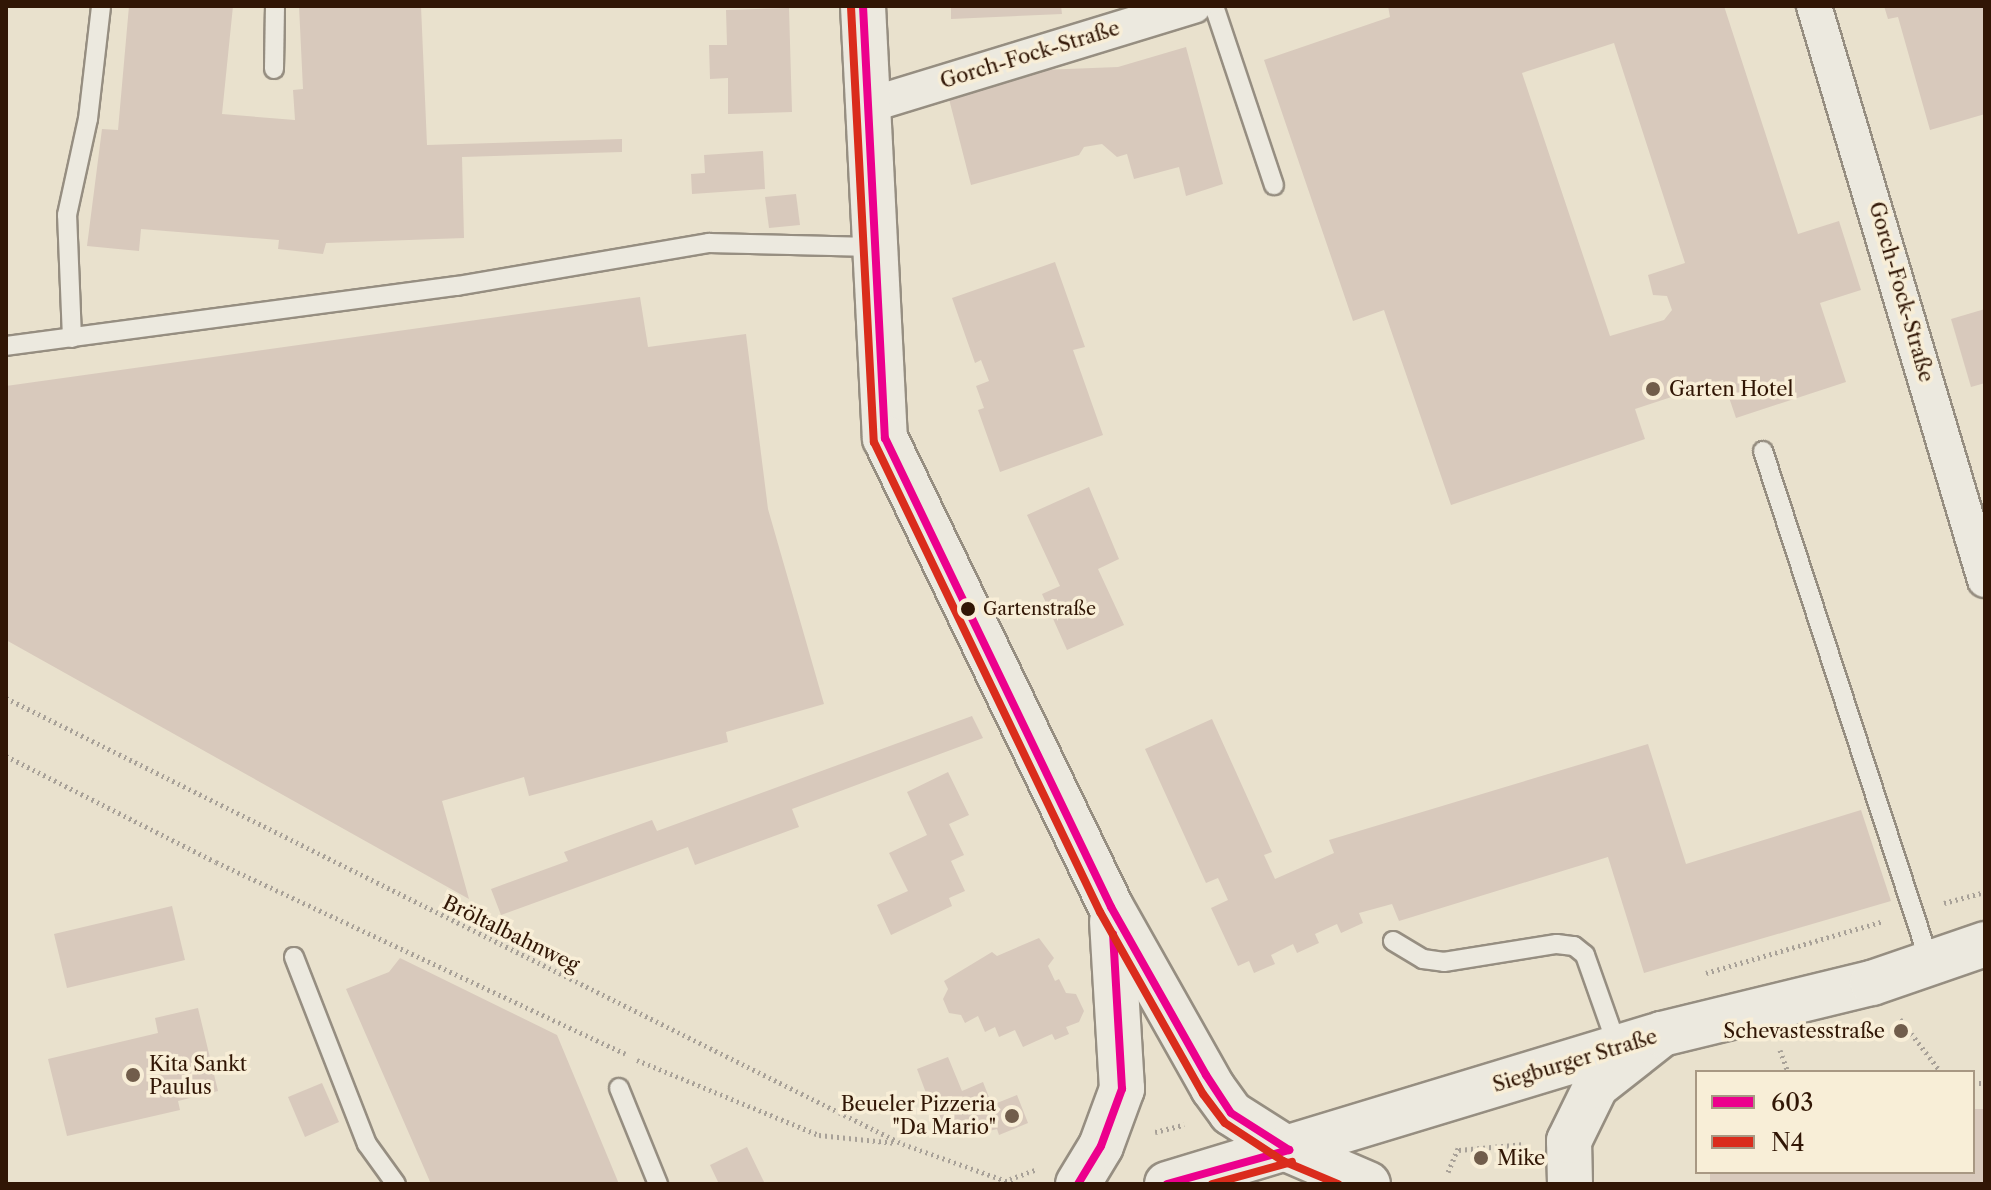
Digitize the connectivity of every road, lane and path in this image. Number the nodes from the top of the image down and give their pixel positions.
1 (101, 6) edge
2 (275, 6) edge
3 (863, 6) edge
4 (1194, 6) edge
5 (1214, 6) edge
6 (1814, 6) edge
7 (274, 69) dead end
8 (866, 106) junction
9 (1274, 185) dead end
10 (872, 247) junction
11 (72, 338) junction
12 (6, 346) edge
13 (1763, 451) dead end
14 (1985, 580) edge
15 (6, 698) edge
16 (6, 756) edge
17 (1111, 907) junction
18 (1393, 941) dead end
19 (1985, 944) edge
20 (294, 957) dead end
21 (1930, 963) junction
22 (1872, 983) junction
23 (1662, 1034) junction
24 (1618, 1048) junction
25 (1939, 1070) edge
26 (619, 1088) dead end
27 (1569, 1141) junction
28 (903, 1144) junction
29 (1289, 1150) junction
30 (1448, 1172) dead end
31 (1012, 1182) edge
32 (396, 1184) edge
33 (658, 1184) edge
34 (1078, 1184) edge
35 (1167, 1184) edge
36 (1368, 1184) edge
37 (1570, 1184) edge

1 - 11 lane
2 - 7 lane
3 - 8 street
4 - 8 street, Gorch-Fock-Straße
5 - 9 lane
6 - 14 street, Gorch-Fock-Straße
8 - 10 street
10 - 11 lane
10 - 17 street
11 - 12 lane
13 - 21 lane
15 - 28 path, Bröltalbahnweg
16 - 28 path
17 - 29 street
17 - 34 street
18 - 24 lane
19 - 21 street, Siegburger Straße
20 - 32 lane
21 - 22 street, Siegburger Straße
22 - 23 street, Siegburger Straße
22 - 25 path
23 - 24 street, Siegburger Straße
23 - 27 street
24 - 29 street, Siegburger Straße
26 - 33 lane
27 - 30 path
27 - 37 street
28 - 31 path, Bröltalbahnweg
29 - 35 street, Siegburger Straße
29 - 36 street

